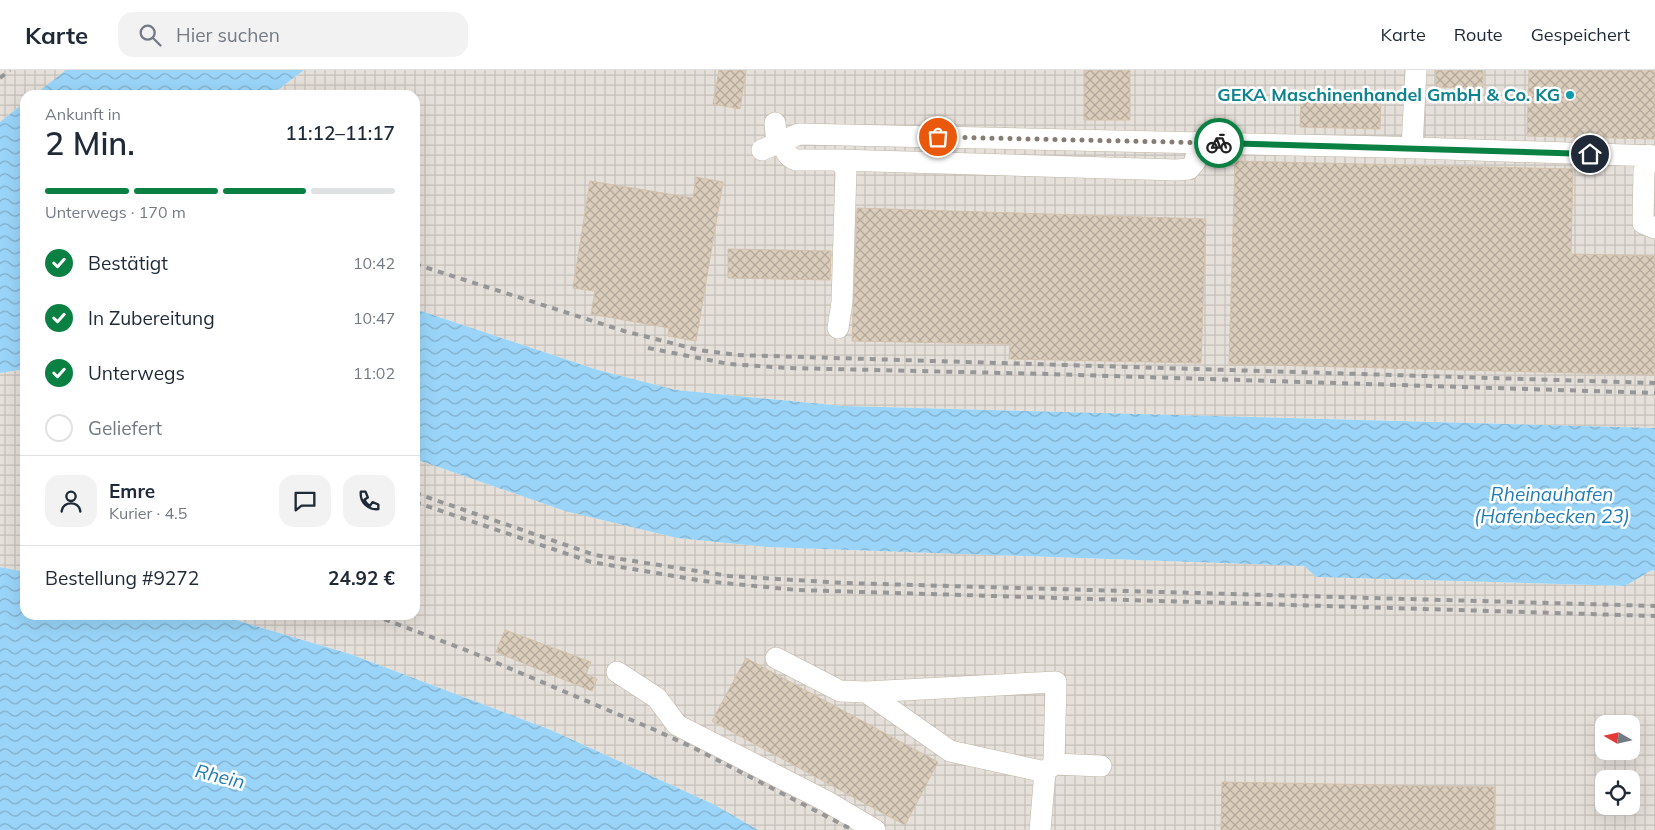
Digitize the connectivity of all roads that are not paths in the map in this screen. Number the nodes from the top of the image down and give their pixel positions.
1 (1416, 70) edge
2 (1198, 142) junction
3 (1412, 148) junction
4 (1652, 156) edge
5 (839, 160) junction
6 (1655, 228) edge
7 (838, 328) dead end
8 (776, 658) dead end
9 (617, 672) dead end
10 (866, 692) junction
11 (1101, 766) dead end
12 (1050, 768) junction
13 (875, 830) edge
14 (1040, 830) edge

1 - 3 street
2 - 3 street
2 - 5 street
2 - 5 street
3 - 4 street
4 - 6 street
5 - 7 street
8 - 10 street
9 - 13 street
10 - 12 street
10 - 12 street
11 - 12 street
12 - 14 street

